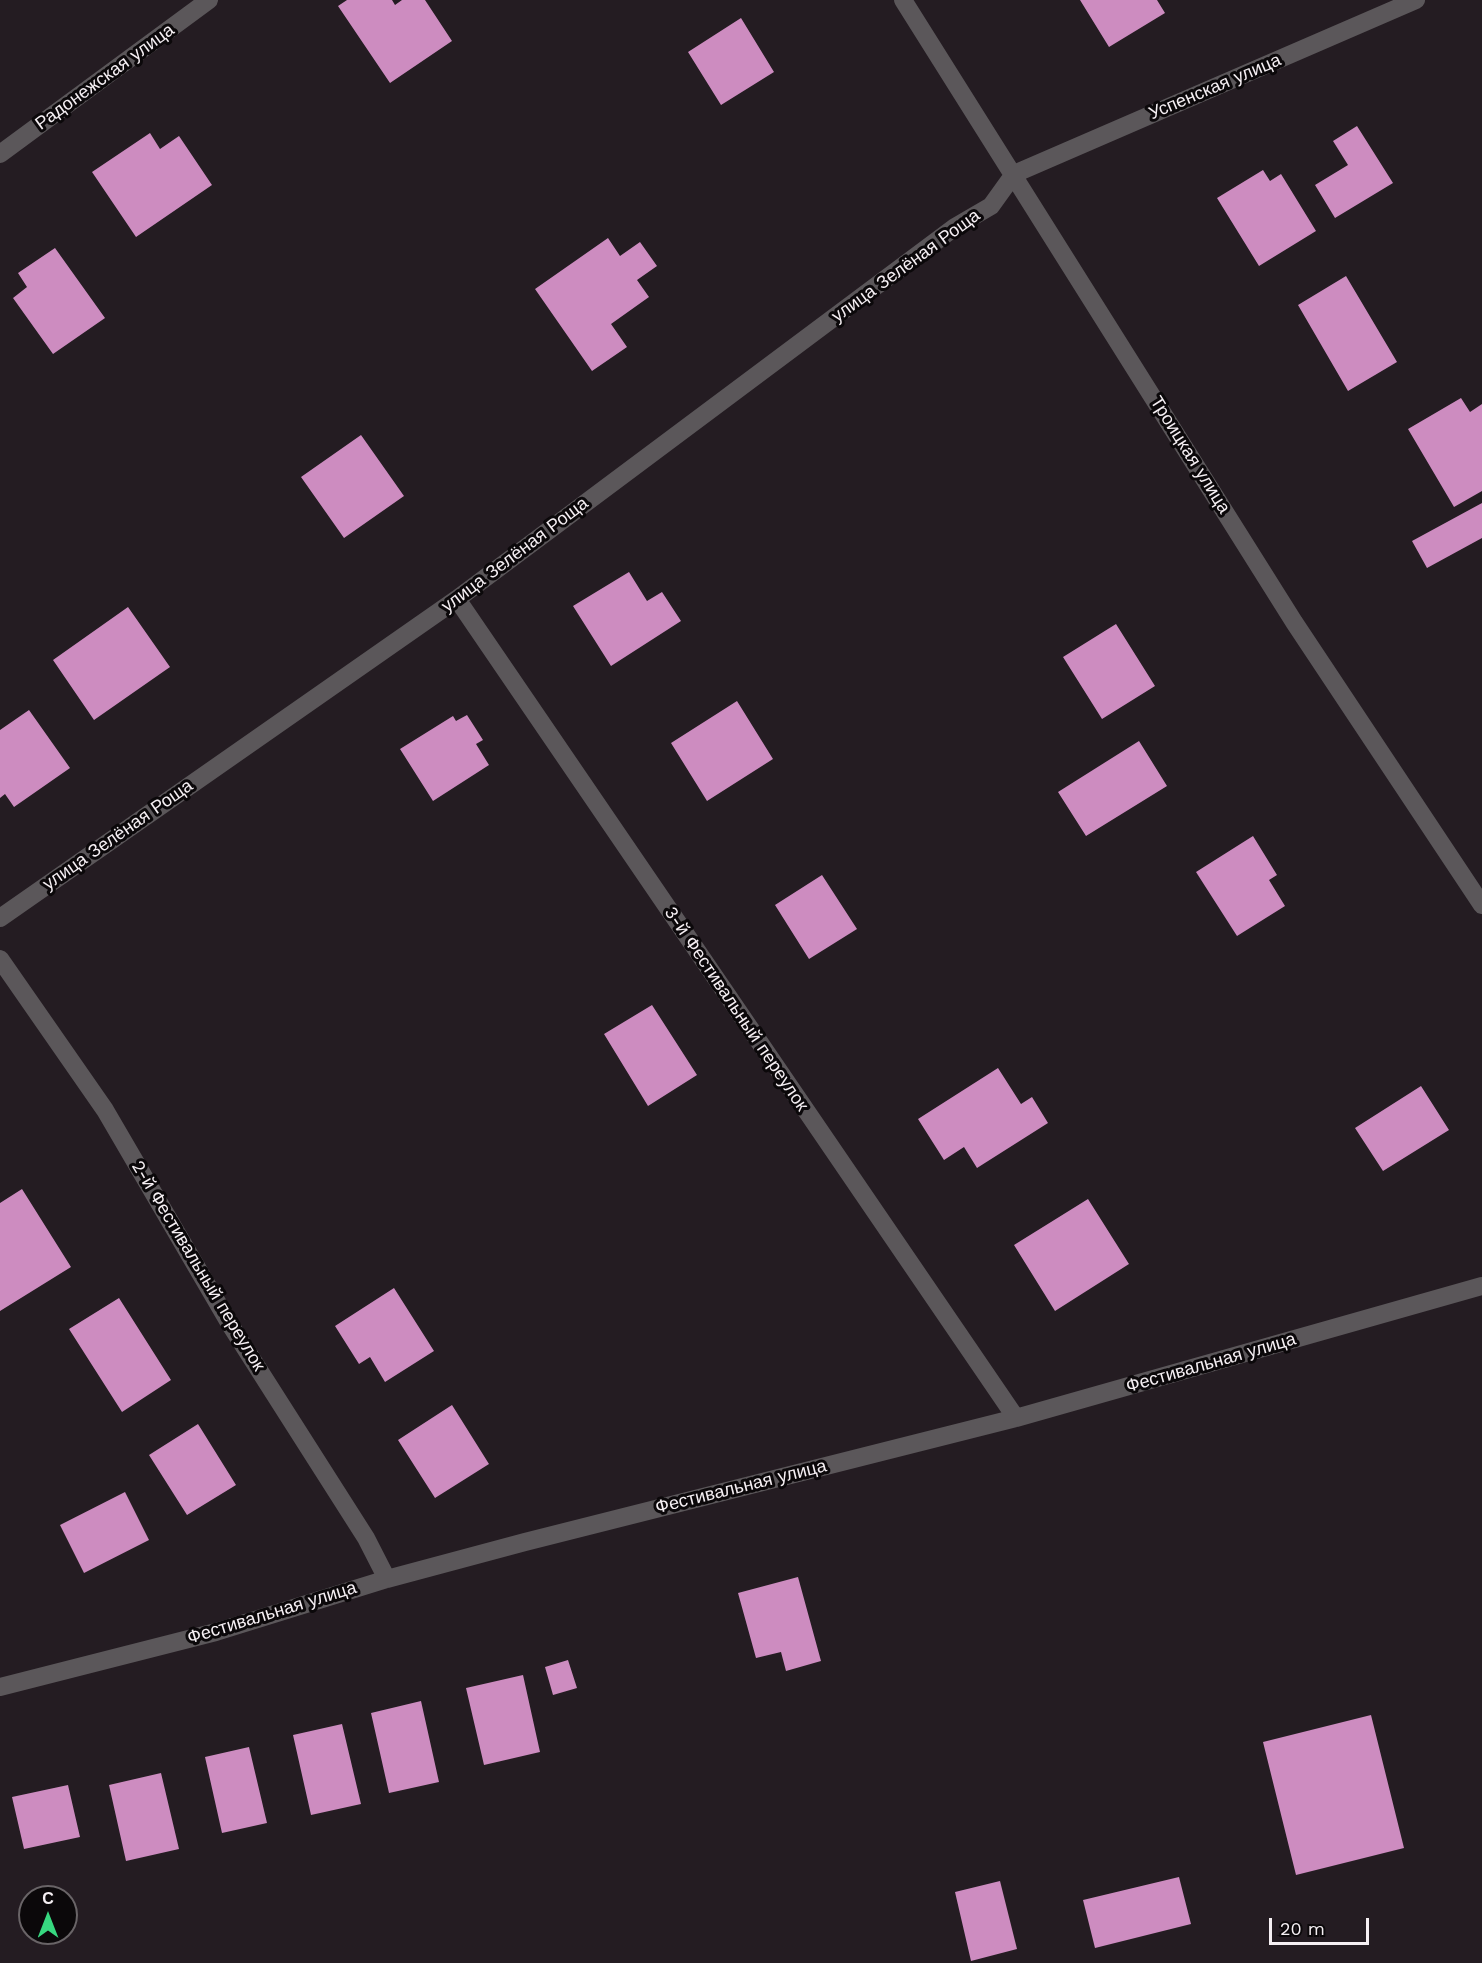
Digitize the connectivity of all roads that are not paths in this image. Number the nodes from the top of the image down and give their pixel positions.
1 (209, 0) edge
2 (903, 0) edge
3 (1416, 0) edge
4 (0, 153) edge
5 (1014, 174) junction
6 (457, 599) junction
7 (1482, 905) edge
8 (0, 918) edge
9 (0, 959) edge
10 (1482, 1286) edge
11 (1016, 1418) junction
12 (387, 1579) junction
13 (0, 1687) edge

1 - 4 street, Радонежская улица
2 - 5 street, Троицкая улица
3 - 5 street, Успенская улица
5 - 6 street, улица Зелёная Роща
5 - 7 street, Троицкая улица
6 - 8 street, улица Зелёная Роща
6 - 11 street, 3-й Фестивальный переулок
9 - 12 street, 2-й Фестивальный переулок
10 - 11 street, Фестивальная улица
11 - 12 street, Фестивальная улица
12 - 13 street, Фестивальная улица

